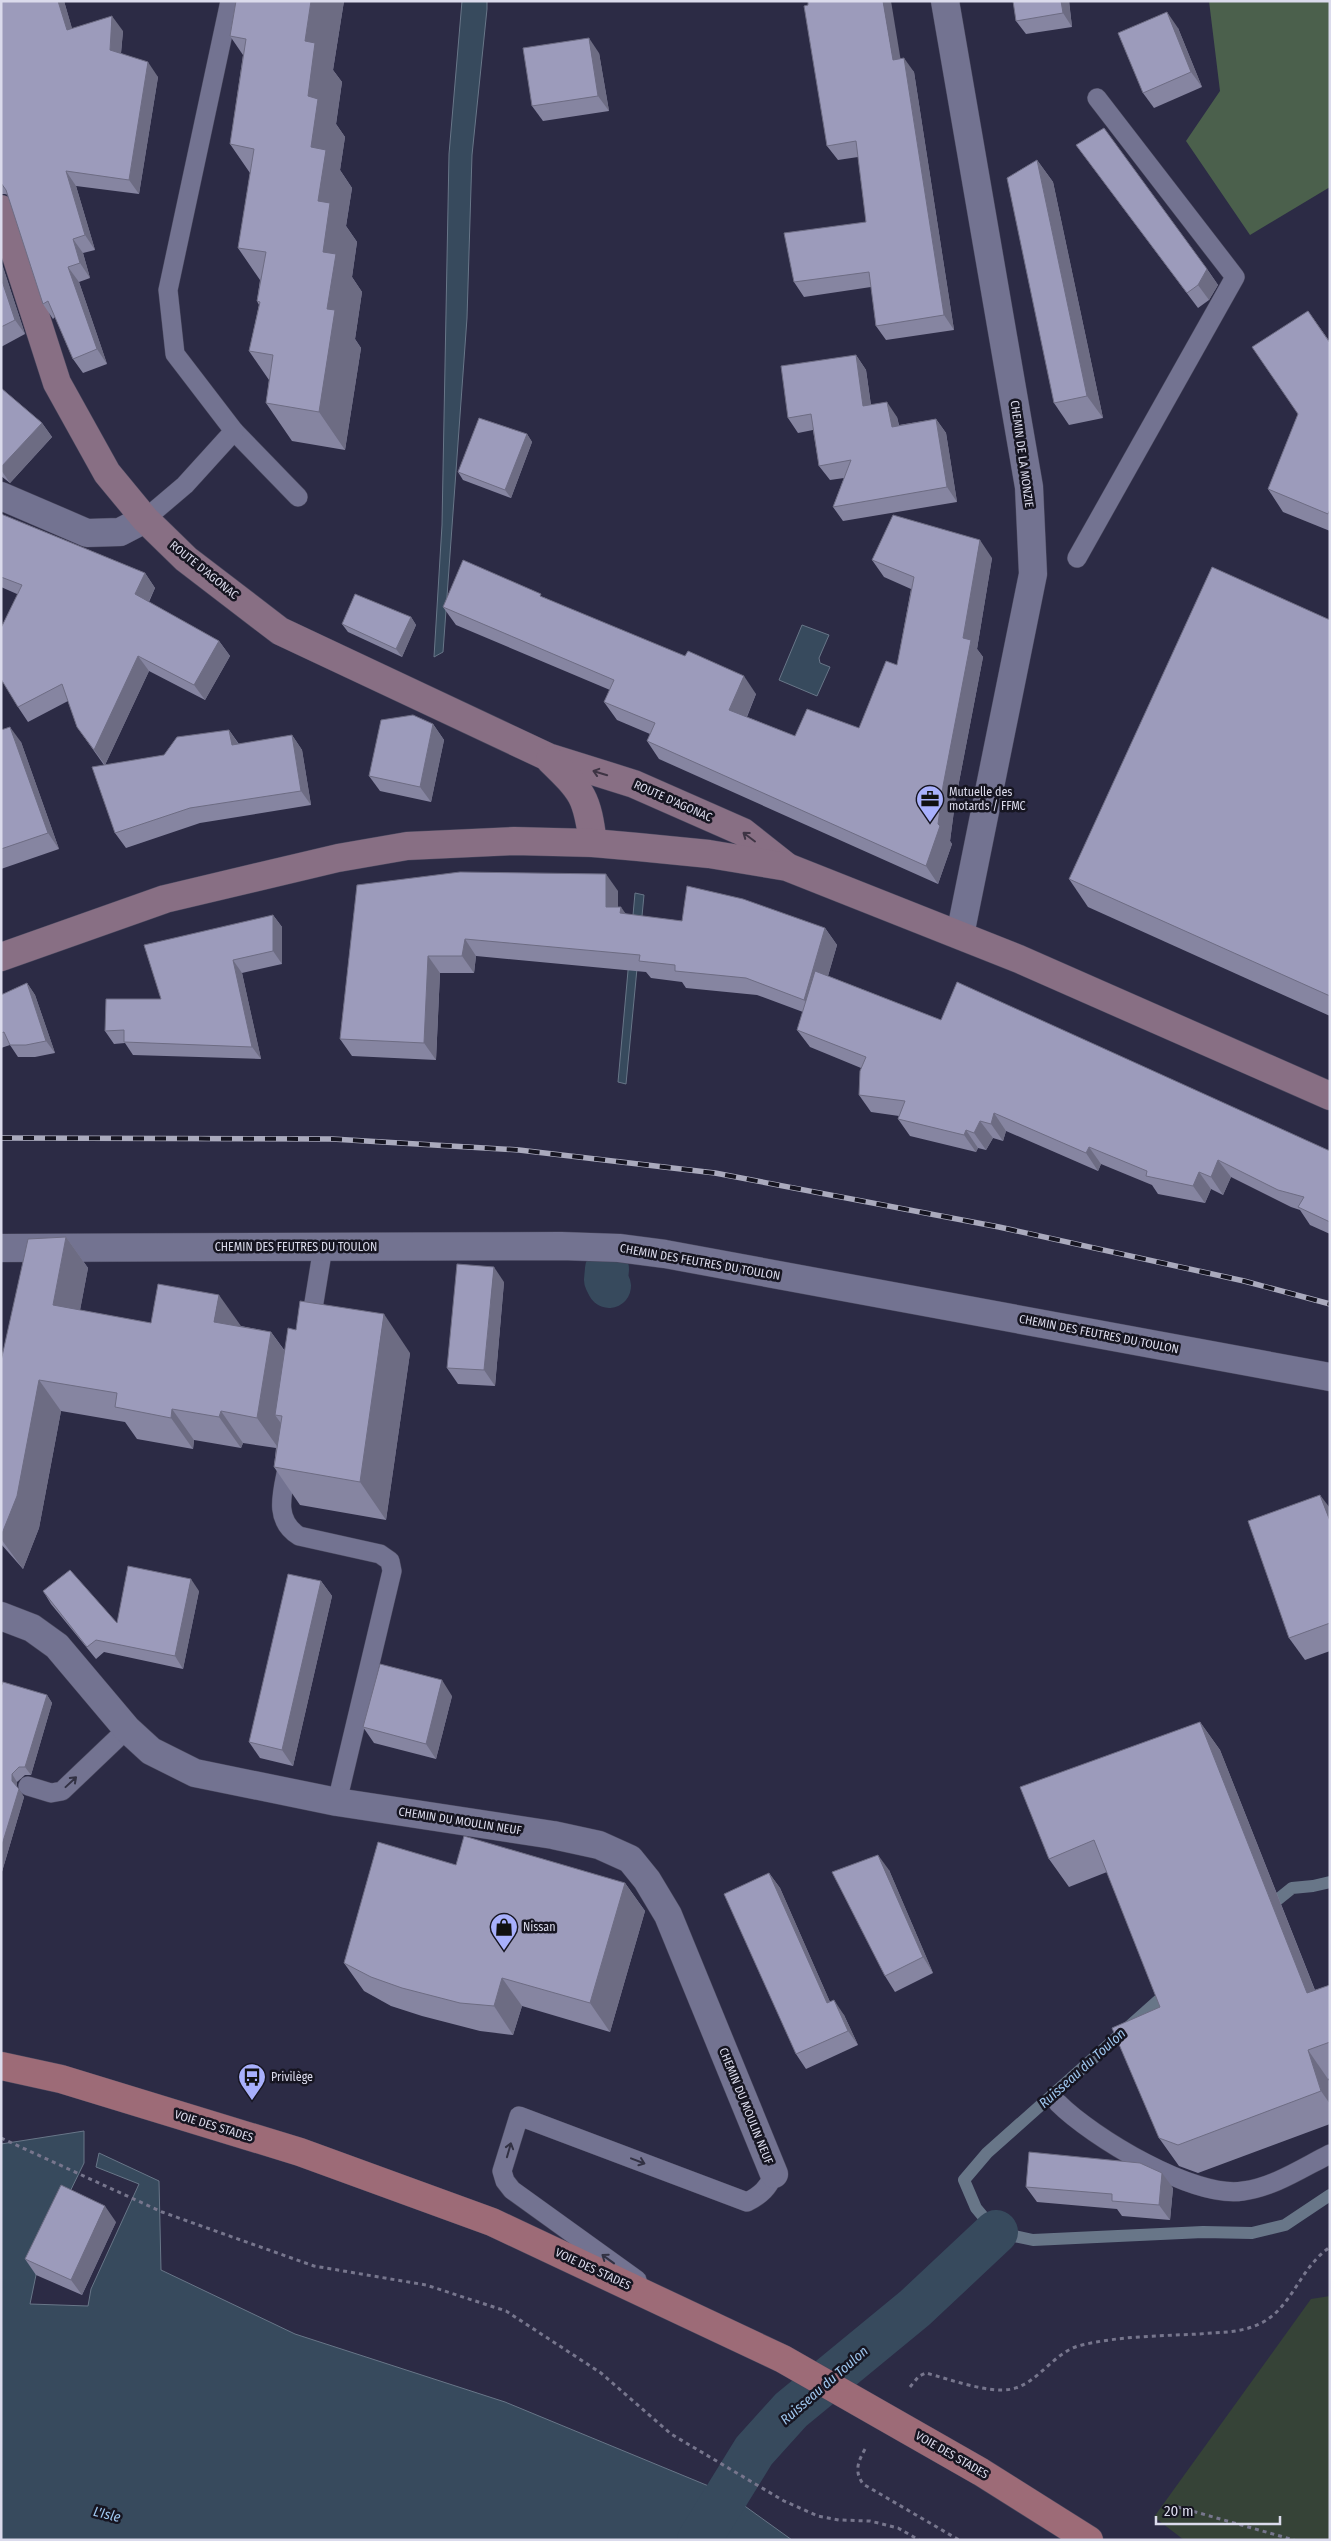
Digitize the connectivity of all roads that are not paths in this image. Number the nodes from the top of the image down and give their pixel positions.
1 (230, 1) edge
2 (945, 1) edge
3 (1097, 98) dead end
4 (1, 209) edge
5 (234, 431) junction
6 (1, 496) edge
7 (298, 497) dead end
8 (144, 520) junction
9 (1077, 558) dead end
10 (548, 757) junction
11 (592, 843) junction
12 (787, 867) junction
13 (960, 935) junction
14 (1, 957) edge
15 (1330, 1096) edge
16 (323, 1247) junction
17 (1, 1248) edge
18 (308, 1344) edge
19 (1330, 1378) edge
20 (292, 1440) edge
21 (1, 1616) edge
22 (127, 1729) junction
23 (28, 1786) dead end
24 (337, 1802) junction
25 (1, 2050) edge
26 (1, 2066) edge
27 (61, 2079) junction
28 (1058, 2103) dead end
29 (1330, 2154) edge
30 (774, 2174) joint
31 (676, 2308) junction
32 (1089, 2540) edge

1 - 5 lane
2 - 13 street, CHEMIN DE LA MONZIE
3 - 9 lane
4 - 8 main road, ROUTE D'AGONAC
5 - 7 lane
5 - 8 lane
6 - 8 street
8 - 10 main road, ROUTE D'AGONAC
10 - 11 main road, ROUTE D'AGONAC
12 -> 10 main road, ROUTE D'AGONAC
11 - 12 main road
11 - 14 main road
12 - 13 main road
13 - 15 main road
16 - 17 street, CHEMIN DES FEUTRES DU TOULON
16 - 18 lane
16 - 19 street, CHEMIN DES FEUTRES DU TOULON
20 - 24 lane
21 - 22 street, CHEMIN DU MOULIN NEUF
23 -> 22 lane
22 - 24 street, CHEMIN DU MOULIN NEUF
24 - 30 street, CHEMIN DU MOULIN NEUF
25 - 27 main road, VOIE DES STADES
26 - 27 main road, VOIE DES STADES
27 - 31 main road, VOIE DES STADES
28 - 29 lane
31 -> 30 lane
31 - 32 main road, VOIE DES STADES

